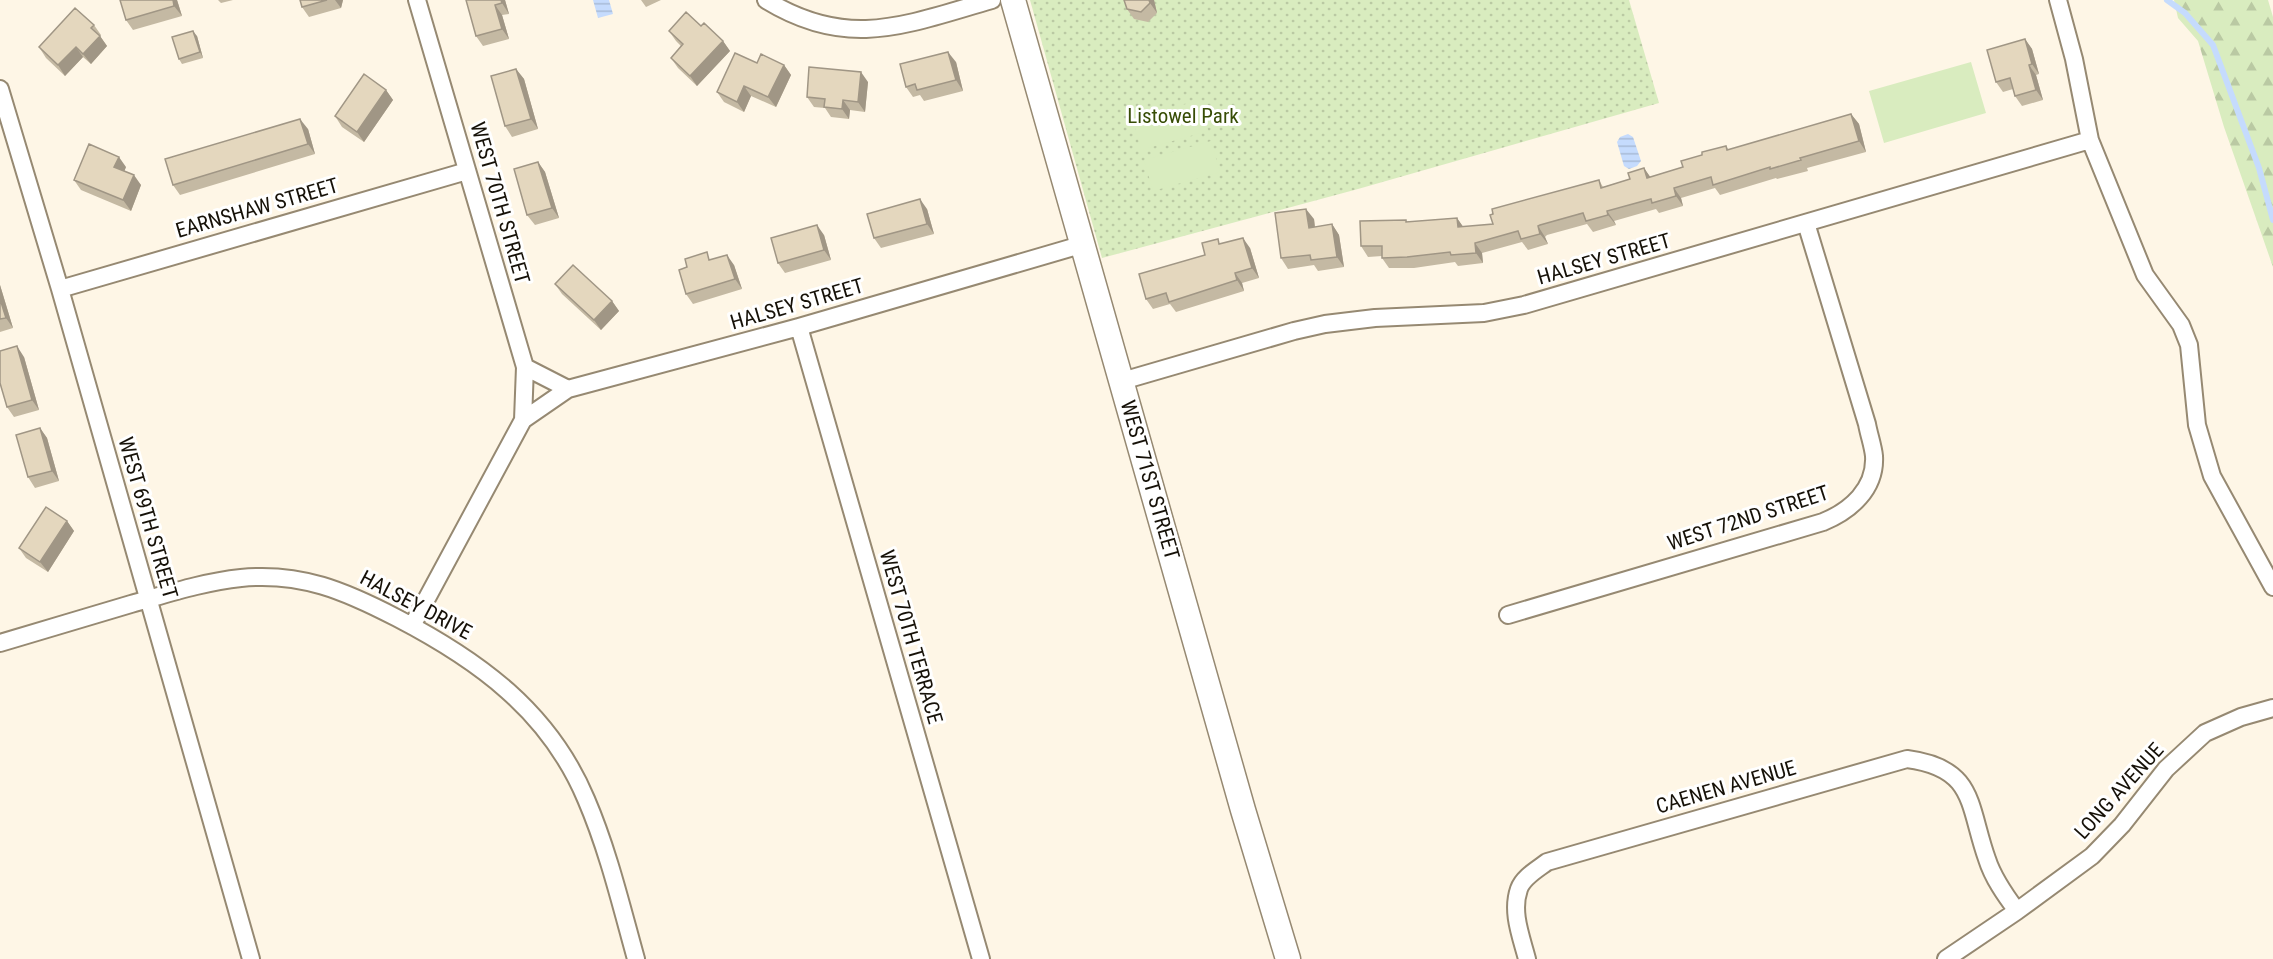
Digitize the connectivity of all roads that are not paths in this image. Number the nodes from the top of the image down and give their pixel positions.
1 (417, 0) edge
2 (766, 0) edge
3 (992, 0) edge
4 (1013, 0) edge
5 (2058, 0) edge
6 (0, 89) edge
7 (2090, 140) junction
8 (467, 171) junction
9 (1806, 223) junction
10 (1084, 244) junction
11 (60, 289) junction
12 (799, 327) junction
13 (525, 367) junction
14 (1122, 381) junction
15 (567, 389) junction
16 (523, 420) junction
17 (2273, 587) edge
18 (148, 599) junction
19 (1508, 615) dead end
20 (412, 626) junction
21 (0, 643) edge
22 (2273, 708) edge
23 (2017, 911) junction
24 (251, 959) edge
25 (636, 959) edge
26 (981, 959) edge
27 (1288, 959) edge
28 (1527, 959) edge
29 (1946, 959) edge

1 - 8 street, WEST 70TH STREET
2 - 3 street
4 - 10 street, WEST 71ST STREET
5 - 7 street
6 - 11 street, WEST 69TH STREET
7 - 9 street, HALSEY STREET
7 - 17 street
8 - 11 street, EARNSHAW STREET
8 - 13 street, WEST 70TH STREET
9 - 14 street, HALSEY STREET
9 - 19 street, WEST 72ND STREET
10 - 12 street, HALSEY STREET
10 - 14 street, WEST 71ST STREET
11 - 18 street, WEST 69TH STREET
12 - 15 street, HALSEY STREET
12 - 26 street, WEST 70TH TERRACE
13 - 15 street
13 - 16 street, WEST 70TH STREET
14 - 27 street, WEST 71ST STREET
15 - 16 street, WEST 70TH STREET
16 - 20 street, WEST 70TH STREET
18 - 20 street, HALSEY DRIVE
18 - 21 street, HALSEY DRIVE
18 - 24 street, WEST 69TH STREET
20 - 25 street, HALSEY DRIVE
22 - 23 street, LONG AVENUE
23 - 28 street, CAENEN AVENUE
23 - 29 street, LONG AVENUE

